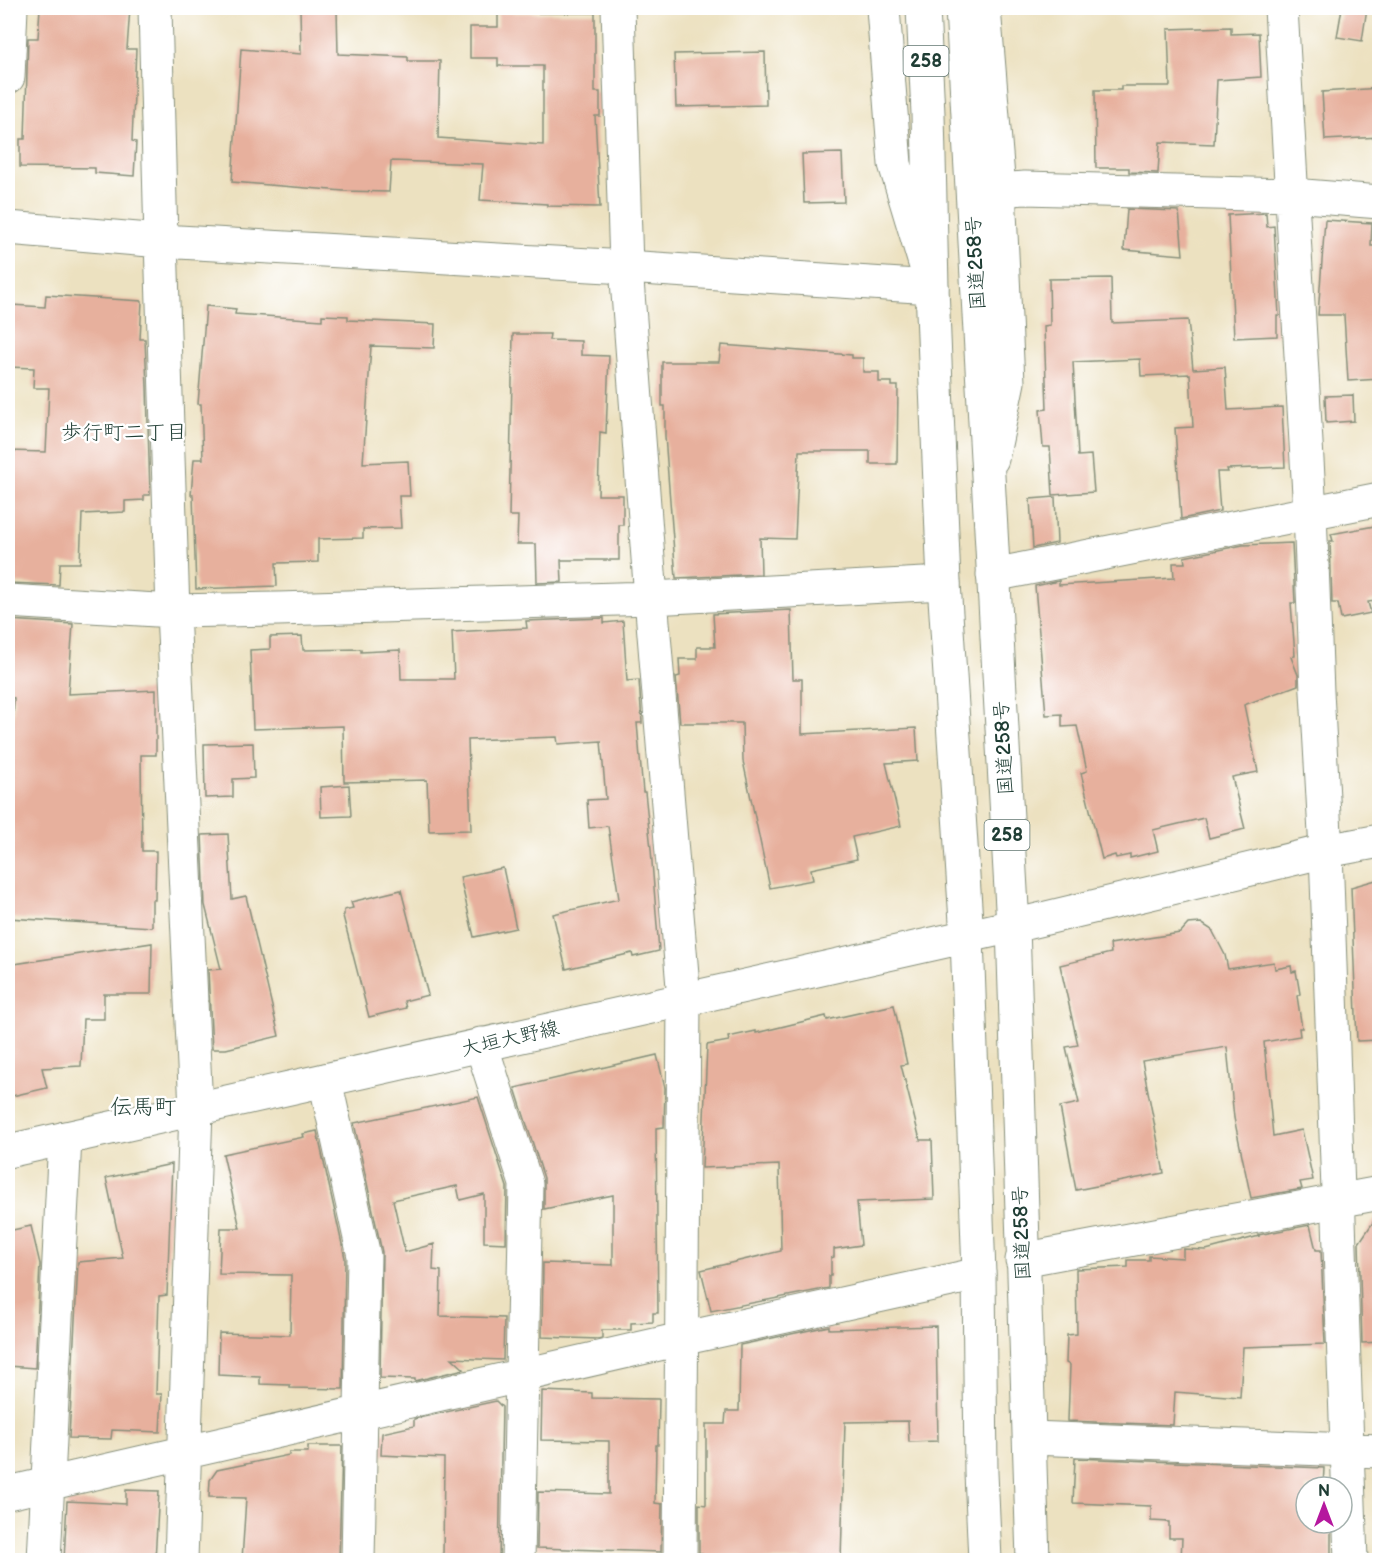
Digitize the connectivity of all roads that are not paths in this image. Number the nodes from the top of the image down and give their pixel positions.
1 (11, 8) edge
2 (155, 8) edge
3 (618, 8) edge
4 (883, 8) edge
5 (923, 8) edge
6 (962, 8) edge
7 (984, 8) edge
8 (1281, 8) edge
9 (8, 77) edge
10 (999, 190) junction
11 (1292, 195) junction
12 (1380, 202) edge
13 (8, 228) edge
14 (161, 241) junction
15 (626, 267) junction
16 (932, 286) junction
17 (987, 483) junction
18 (1380, 499) edge
19 (1310, 512) junction
20 (993, 575) junction
21 (944, 583) junction
22 (651, 598) junction
23 (8, 601) edge
24 (173, 610) junction
25 (1380, 841) edge
26 (1326, 850) junction
27 (1012, 926) junction
28 (967, 937) junction
29 (684, 999) junction
30 (481, 1044) junction
31 (325, 1080) junction
32 (196, 1109) junction
33 (65, 1138) junction
34 (8, 1151) edge
35 (1380, 1193) edge
36 (1340, 1199) junction
37 (1022, 1260) junction
38 (979, 1274) junction
39 (681, 1339) junction
40 (523, 1376) junction
41 (362, 1412) junction
42 (1030, 1438) junction
43 (1347, 1450) junction
44 (1380, 1451) edge
45 (184, 1454) junction
46 (48, 1484) junction
47 (8, 1493) edge
48 (44, 1560) edge
49 (181, 1560) edge
50 (358, 1560) edge
51 (518, 1560) edge
52 (680, 1560) edge
53 (985, 1560) edge
54 (1033, 1560) edge
55 (1351, 1560) edge

1 - 9 main road
2 - 14 main road
3 - 15 main road
4 - 16 main road
5 - 16 main road, 258
6 - 17 main road, 国道258号 / 258
7 - 10 main road
8 - 11 main road
10 - 11 main road
10 - 17 main road
11 - 12 main road
11 - 19 main road
13 - 14 main road
14 - 15 main road
14 - 24 main road
15 - 16 main road
15 - 22 main road
16 - 21 main road, 258
17 - 20 main road, 国道258号 / 258
18 - 19 main road
19 - 20 main road
19 - 26 main road
20 - 27 main road, 国道258号 / 258
21 - 22 main road
21 - 28 main road, 258
22 - 24 main road
22 - 29 main road
23 - 24 main road
24 - 32 main road
25 - 26 main road, 大垣大野線
26 - 27 main road, 大垣大野線
26 - 36 main road
27 - 28 main road, 大垣大野線
27 - 37 main road, 国道258号 / 258
28 - 29 main road, 大垣大野線
28 - 38 main road, 258
29 - 30 main road, 大垣大野線
29 - 39 main road
30 - 31 main road, 大垣大野線
30 - 40 main road
31 - 32 main road, 大垣大野線
31 - 41 main road
32 - 33 main road, 大垣大野線
32 - 45 main road
33 - 34 main road, 大垣大野線
33 - 46 main road
35 - 36 main road
36 - 37 main road
36 - 43 main road
37 - 42 main road, 国道258号 / 258
38 - 39 main road
38 - 53 main road, 258
39 - 40 main road
39 - 52 main road
40 - 41 main road
40 - 51 main road
41 - 45 main road
41 - 50 main road
42 - 43 main road
42 - 54 main road, 国道258号 / 258
43 - 44 main road
43 - 55 main road
45 - 46 main road
45 - 49 main road
46 - 47 main road
46 - 48 main road

